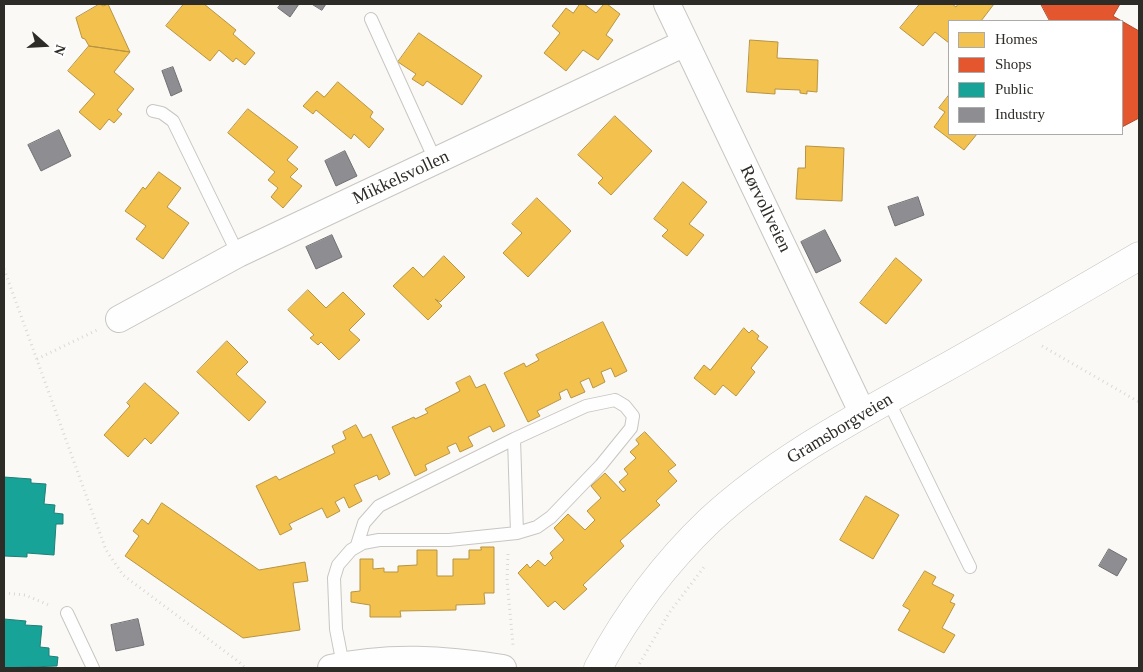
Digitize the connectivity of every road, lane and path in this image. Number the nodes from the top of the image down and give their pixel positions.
1 (667, 4) edge
2 (371, 19) dead end
3 (685, 43) junction
4 (152, 111) dead end
5 (436, 162) junction
6 (238, 254) junction
7 (1139, 256) edge
8 (4, 269) edge
9 (119, 319) joint
10 (1042, 346) dead end
11 (37, 359) junction
12 (888, 400) junction
13 (1139, 402) edge
14 (863, 414) junction
15 (514, 439) junction
16 (513, 534) junction
17 (357, 545) junction
18 (707, 565) dead end
19 (970, 567) dead end
20 (4, 593) edge
21 (67, 613) joint
22 (508, 659) edge
23 (337, 667) edge
24 (93, 668) edge
25 (245, 668) edge
26 (598, 668) edge
27 (637, 668) edge

1 - 3 street, Rørvollveien
2 - 5 lane
3 - 5 street, Mikkelsvollen
3 - 14 street, Rørvollveien
4 - 6 lane
5 - 6 street, Mikkelsvollen
6 - 9 street, Mikkelsvollen
7 - 12 main road, Gramsborgveien
8 - 11 path
9 - 11 path
10 - 13 path
11 - 25 path
12 - 14 main road, Gramsborgveien
12 - 19 lane
14 - 26 main road, Gramsborgveien
15 - 16 lane
15 - 16 lane
15 - 17 lane
16 - 17 lane
16 - 22 path
17 - 23 lane
18 - 27 path
20 - 21 path
21 - 24 lane
22 - 23 street

